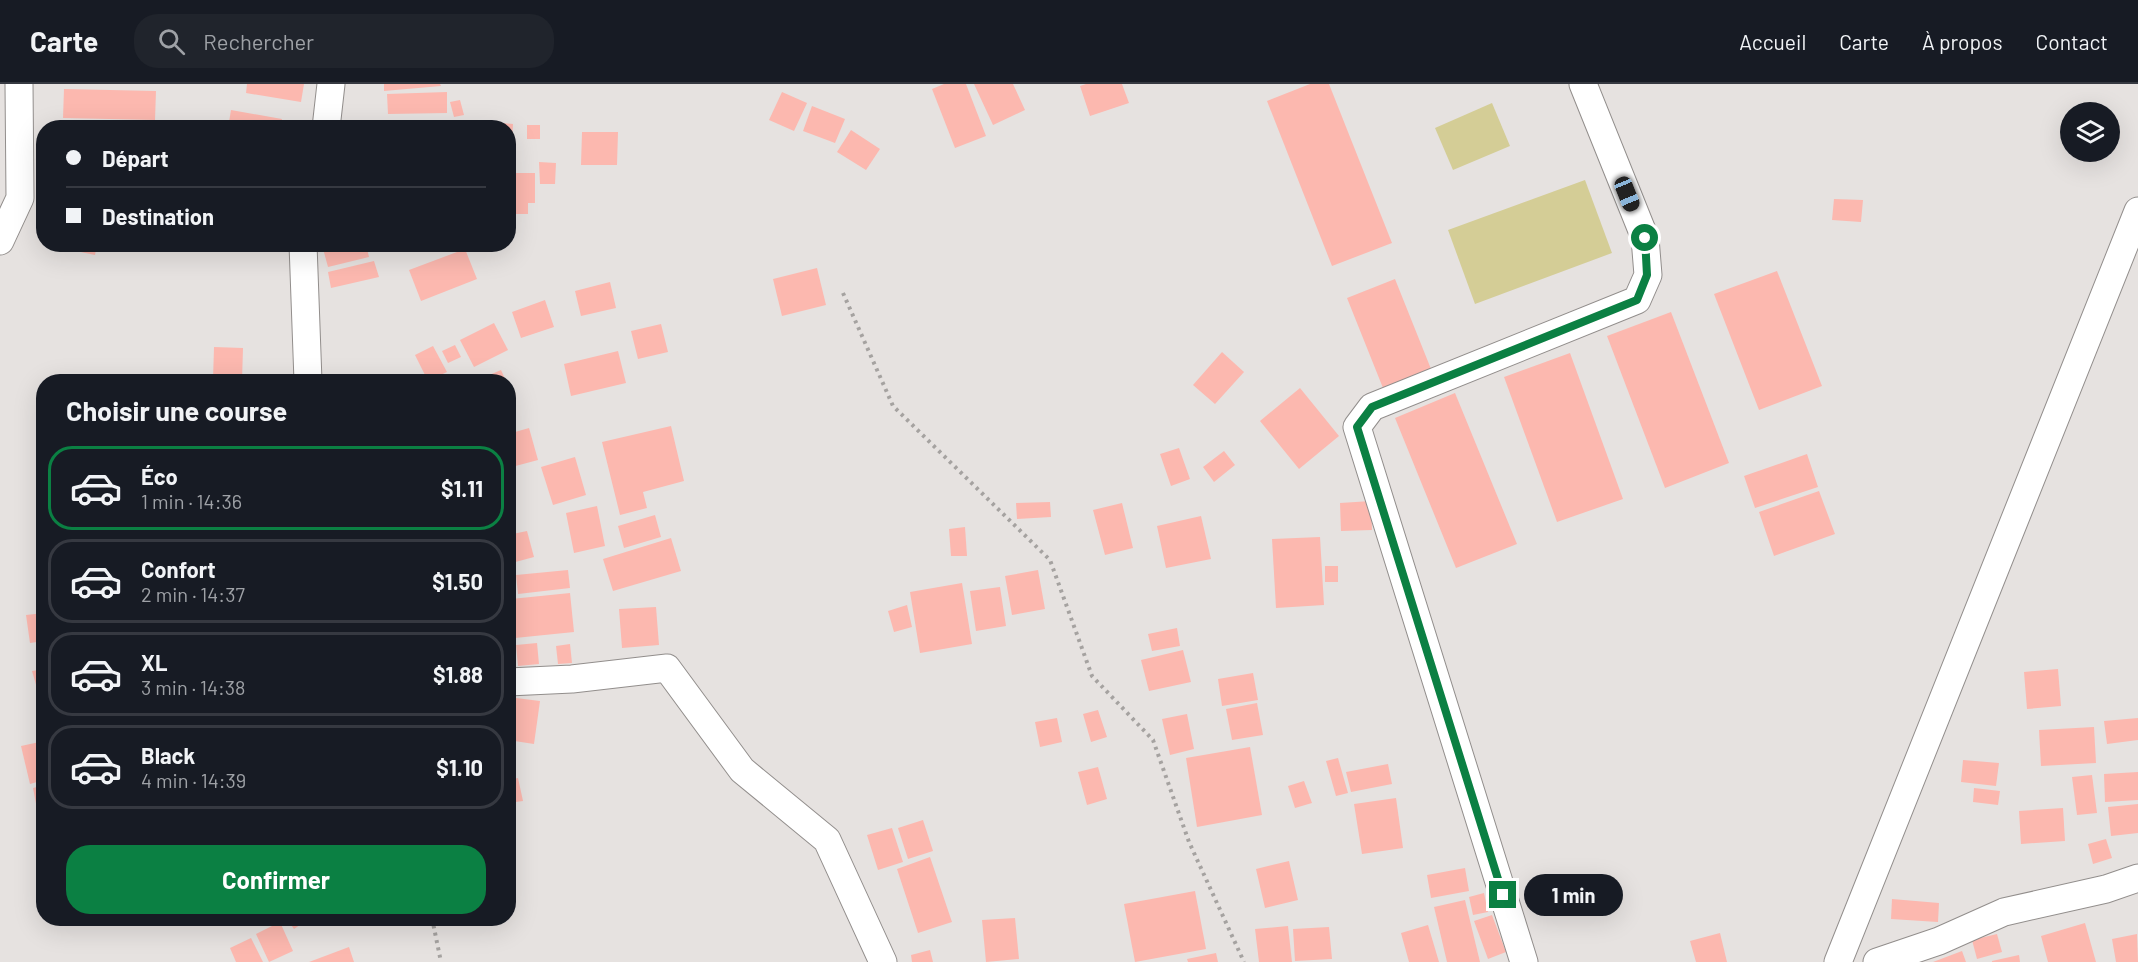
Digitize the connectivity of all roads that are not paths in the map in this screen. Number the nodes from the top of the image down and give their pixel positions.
1 (20, 84) edge
2 (331, 84) edge
3 (1583, 84) edge
4 (327, 120) edge
5 (2138, 211) edge
6 (0, 241) edge
7 (303, 252) edge
8 (308, 374) edge
9 (516, 682) edge
10 (2138, 878) edge
11 (883, 962) edge
12 (1524, 962) edge
13 (1838, 962) edge
14 (1876, 962) edge

1 - 6 street
2 - 4 street
3 - 12 street
5 - 13 street
7 - 8 street
9 - 11 street
10 - 14 street

